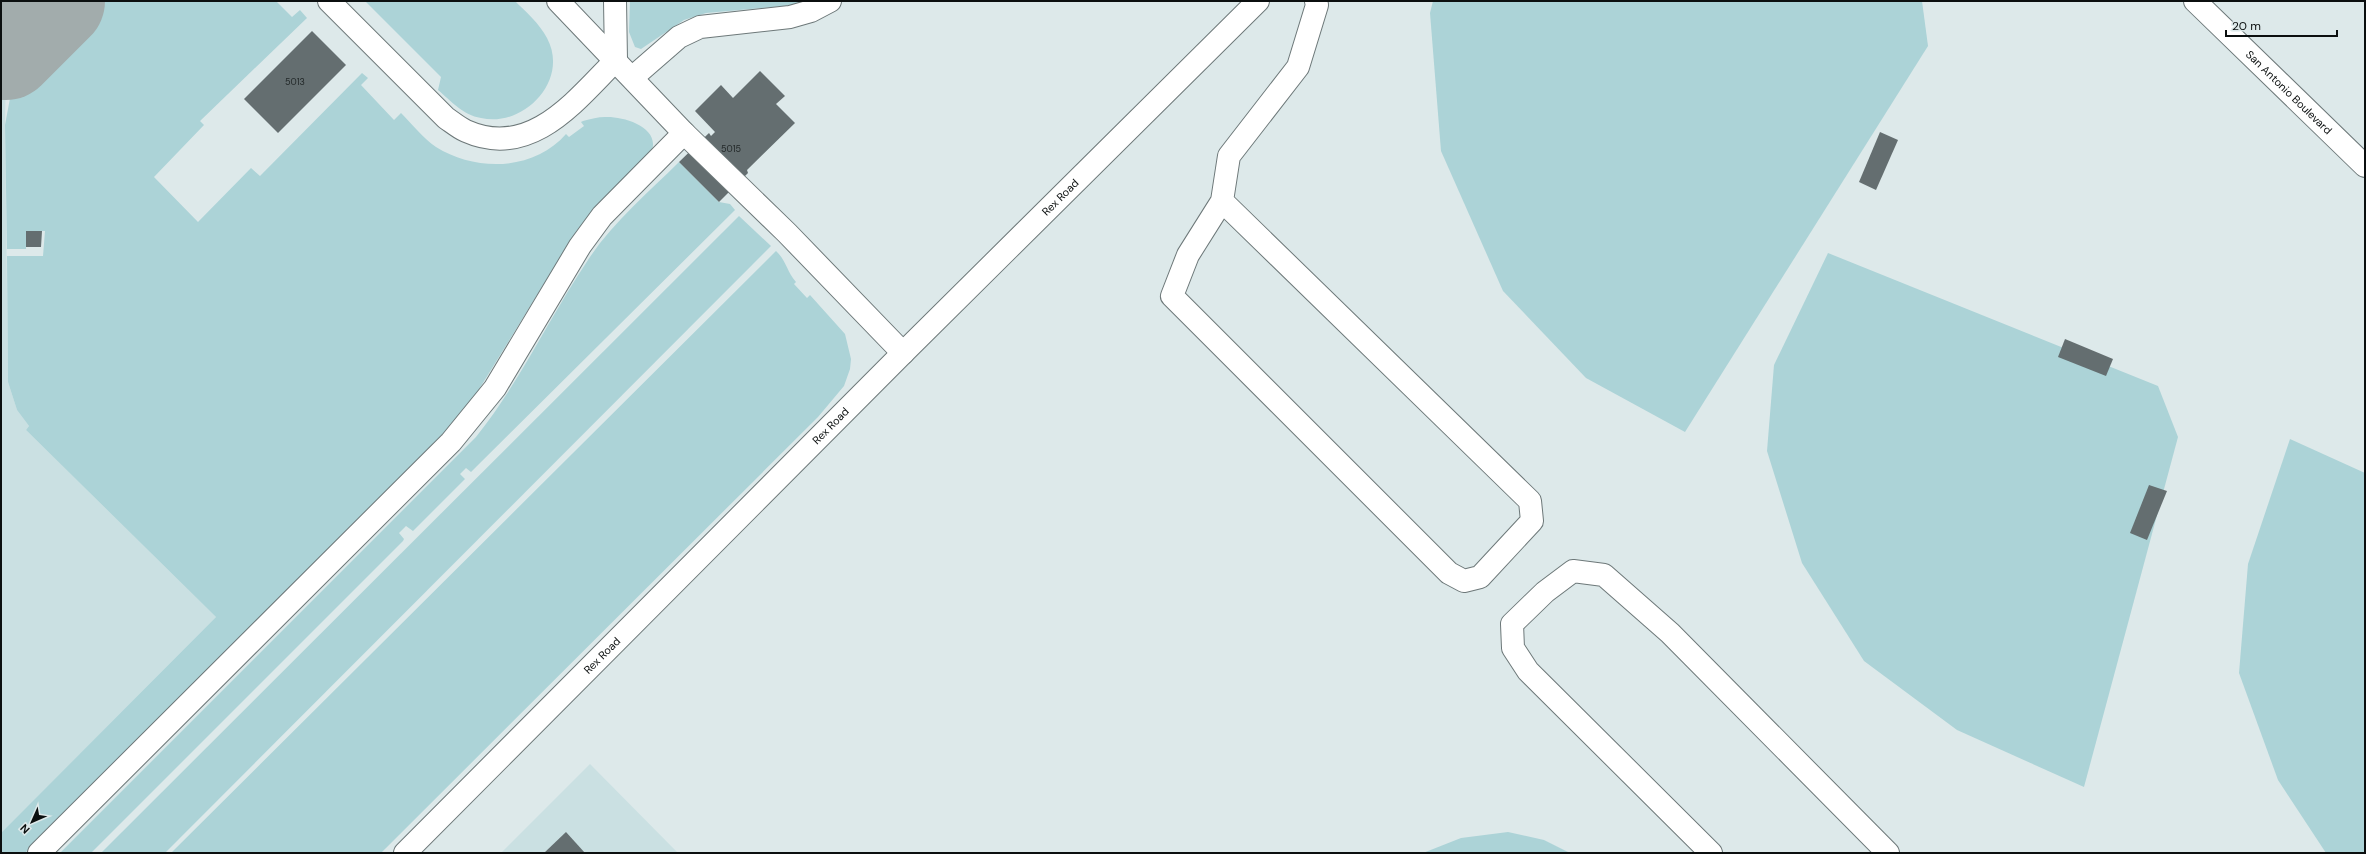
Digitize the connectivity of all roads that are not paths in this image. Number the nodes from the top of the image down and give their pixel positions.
1 (329, 1) edge
2 (558, 1) edge
3 (615, 1) edge
4 (830, 1) edge
5 (1258, 1) edge
6 (1316, 1) edge
7 (2195, 1) edge
8 (616, 60) junction
9 (633, 77) junction
10 (684, 133) junction
11 (2365, 166) edge
12 (1222, 201) junction
13 (903, 353) junction
14 (39, 853) edge
15 (405, 853) edge
16 (1711, 853) edge
17 (1888, 853) edge

1 - 8 street
2 - 8 street
3 - 8 street
4 - 9 street
5 - 13 street, Rex Road
6 - 12 street
7 - 11 street, San Antonio Boulevard
8 - 9 street
9 - 10 street
10 - 13 street
10 - 14 street
12 - 12 street
13 - 15 street, Rex Road
16 - 17 street

